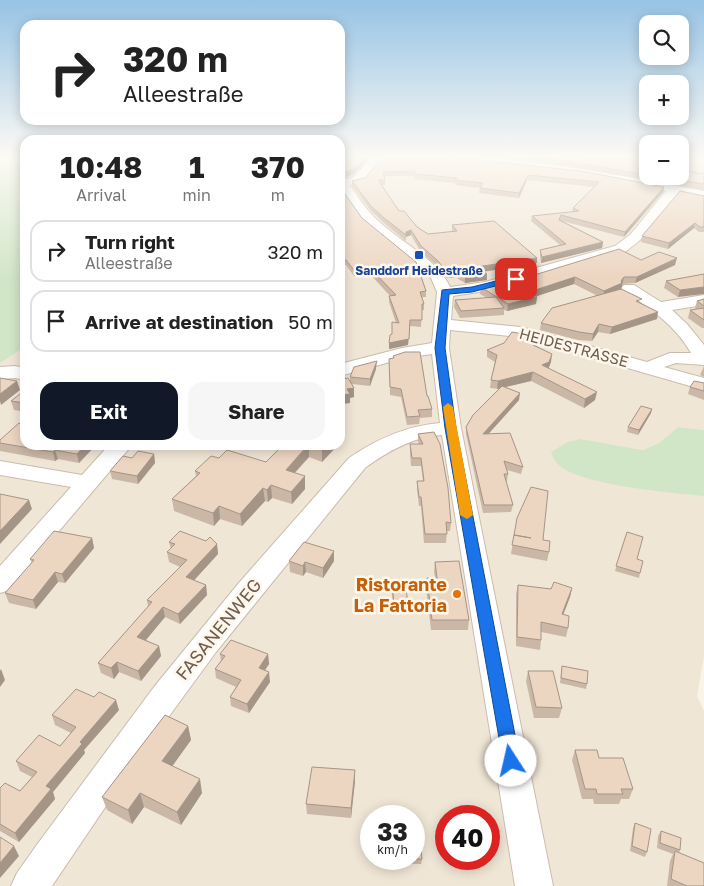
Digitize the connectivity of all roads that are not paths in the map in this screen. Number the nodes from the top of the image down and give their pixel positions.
1 (351, 197) edge
2 (668, 197) edge
3 (630, 288) dead end
4 (445, 292) junction
5 (704, 300) edge
6 (659, 307) junction
7 (441, 336) junction
8 (704, 360) edge
9 (650, 368) junction
10 (345, 369) edge
11 (0, 373) edge
12 (20, 373) edge
13 (704, 384) edge
14 (451, 428) junction
15 (116, 450) edge
16 (0, 468) edge
17 (86, 483) junction
18 (0, 583) edge
19 (30, 886) edge
20 (534, 886) edge

1 - 4 street
2 - 4 street
3 - 6 street
4 - 7 street
5 - 6 street
6 - 8 street
7 - 9 street, HEIDESTRASSE
7 - 10 street, HEIDESTRASSE
7 - 14 street
8 - 9 street
9 - 13 street, HEIDESTRASSE
11 - 12 street
14 - 19 street, FASANENWEG
14 - 20 street
15 - 17 street
16 - 17 street
17 - 18 street

